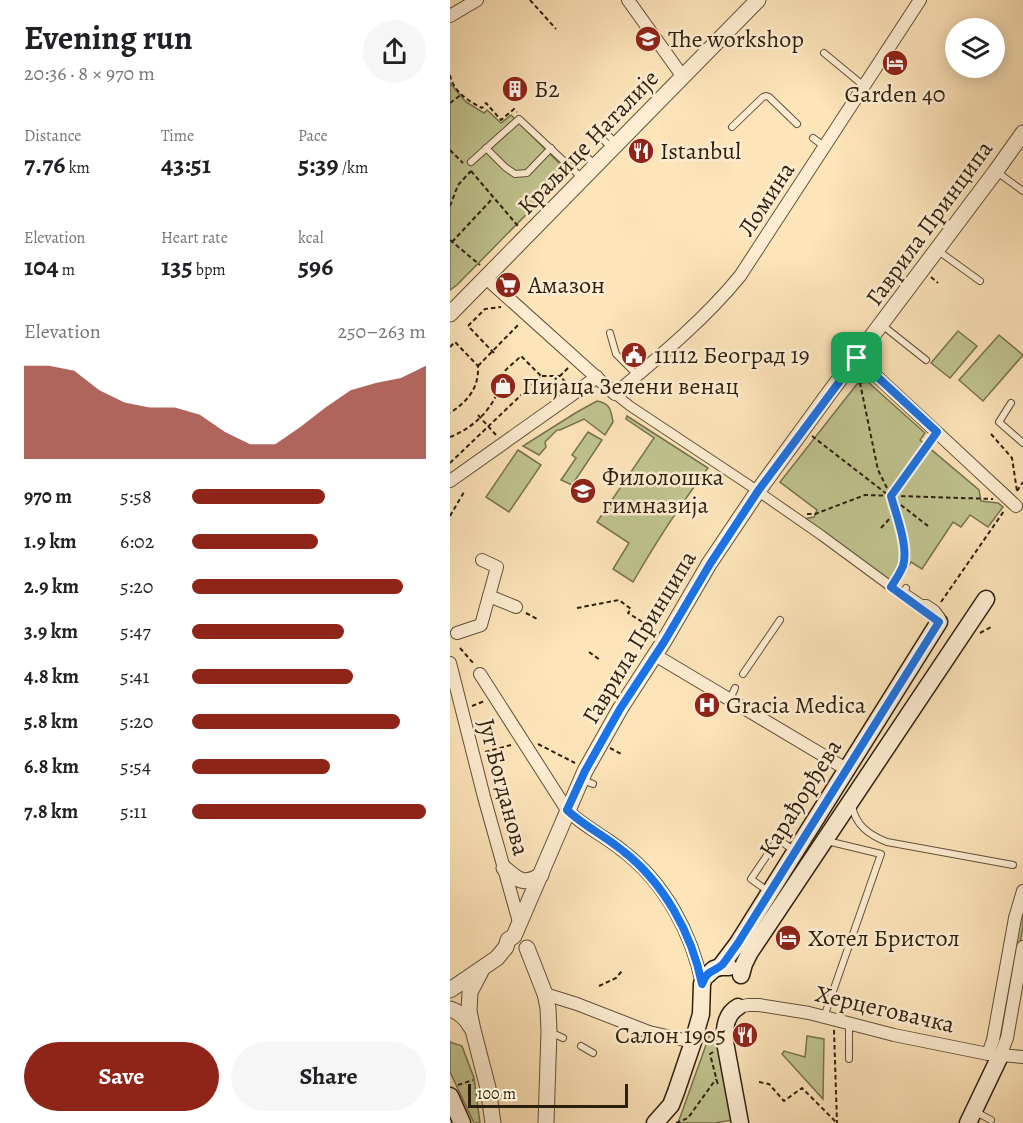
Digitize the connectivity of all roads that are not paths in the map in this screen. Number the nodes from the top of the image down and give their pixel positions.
1 (477, 0) edge
2 (628, 0) edge
3 (758, 0) edge
4 (920, 0) edge
5 (450, 15) edge
6 (824, 53) dead end
7 (683, 77) junction
8 (864, 86) junction
9 (797, 124) dead end
10 (732, 127) dead end
11 (601, 132) dead end
12 (1023, 133) edge
13 (813, 138) dead end
14 (615, 147) junction
15 (825, 147) junction
16 (486, 148) junction
17 (550, 148) junction
18 (584, 154) dead end
19 (471, 162) dead end
20 (596, 166) junction
21 (996, 171) junction
22 (583, 179) junction
23 (1023, 191) edge
24 (937, 250) junction
25 (483, 271) junction
26 (980, 281) dead end
27 (451, 311) edge
28 (882, 325) junction
29 (610, 333) dead end
30 (926, 360) dead end
31 (854, 362) junction
32 (637, 375) junction
33 (597, 377) junction
34 (615, 394) junction
35 (1011, 403) dead end
36 (1023, 443) edge
37 (450, 481) edge
38 (758, 491) junction
39 (1013, 501) road end
40 (482, 560) dead end
41 (906, 588) dead end
42 (489, 596) junction
43 (987, 599) dead end
44 (922, 603) dead end
45 (516, 608) dead end
46 (780, 620) dead end
47 (939, 622) joint
48 (457, 633) dead end
49 (655, 655) junction
50 (450, 663) edge
51 (477, 669) road end
52 (743, 674) dead end
53 (846, 769) junction
54 (852, 802) junction
55 (567, 810) junction
56 (825, 841) junction
57 (1013, 865) dead end
58 (504, 868) junction
59 (541, 875) junction
60 (1023, 891) edge
61 (514, 945) junction
62 (1023, 947) edge
63 (720, 967) junction
64 (482, 968) junction
65 (450, 990) edge
66 (702, 990) junction
67 (545, 994) junction
68 (735, 1008) joint
69 (450, 1009) edge
70 (828, 1018) junction
71 (849, 1023) junction
72 (473, 1030) junction
73 (549, 1031) junction
74 (563, 1038) dead end
75 (693, 1042) junction
76 (581, 1046) dead end
77 (593, 1053) dead end
78 (994, 1055) junction
79 (1023, 1057) edge
80 (849, 1059) dead end
81 (454, 1090) edge
82 (971, 1117) edge
83 (991, 1120) dead end
84 (462, 1123) edge
85 (493, 1123) edge
86 (546, 1123) edge
87 (655, 1123) edge
88 (740, 1123) edge

1 - 5 street
2 - 7 street
3 - 7 street, Краљице Наталије
4 - 8 street, Ломина
6 - 8 lane
7 - 14 street, Краљице Наталије
8 - 15 street, Ломина
9 - 10 lane
11 - 14 lane
12 - 21 street, Гаврила Принципа
13 - 15 lane
14 - 20 street, Краљице Наталије
15 - 32 street, Ломина
16 - 17 lane
16 - 17 lane
16 - 19 lane
17 - 22 lane
18 - 20 lane
20 - 22 street, Краљице Наталије
21 - 23 lane
21 - 24 street, Гаврила Принципа
22 - 25 street, Краљице Наталије
24 - 26 lane
24 - 28 street, Гаврила Принципа
25 - 27 street, Краљице Наталије
25 - 33 street
28 - 30 lane
28 - 31 street, Гаврила Принципа
29 - 32 lane
31 - 38 street, Гаврила Принципа
31 - 39 street
32 - 34 street, Ломина
33 - 34 street
33 - 37 street
34 - 38 street
35 - 36 lane
38 - 47 street
38 - 49 street, Гаврила Принципа
40 - 42 street
41 - 44 lane
42 - 45 street
42 - 48 street
43 - 54 main road, Карађорђева
46 - 52 lane
47 - 53 main road, Карађорђева
49 - 53 street
49 - 55 street, Гаврила Принципа
50 - 58 street, Југ Богданова
51 - 55 street
53 - 63 main road, Карађорђева
54 - 56 main road, Карађорђева
54 - 57 lane
55 - 59 street, Гаврила Принципа
55 - 66 street
56 - 63 main road, Карађорђева
56 - 70 lane
58 - 59 street
58 - 61 street, Југ Богданова
59 - 61 street, Гаврила Принципа
60 - 78 street
61 - 64 street
61 - 67 street
62 - 78 street
63 - 66 main road, Карађорђева
64 - 65 street
64 - 72 street
66 - 75 main road
67 - 73 street
67 - 75 street
68 - 70 street, Херцеговачка
68 - 88 main road
69 - 72 street
70 - 71 street, Херцеговачка
71 - 78 street, Херцеговачка
71 - 80 lane
72 - 85 street
73 - 74 lane
73 - 86 street
75 - 87 main road
76 - 77 lane
78 - 79 street, Херцеговачка
78 - 82 main road
81 - 84 main road
82 - 83 lane

